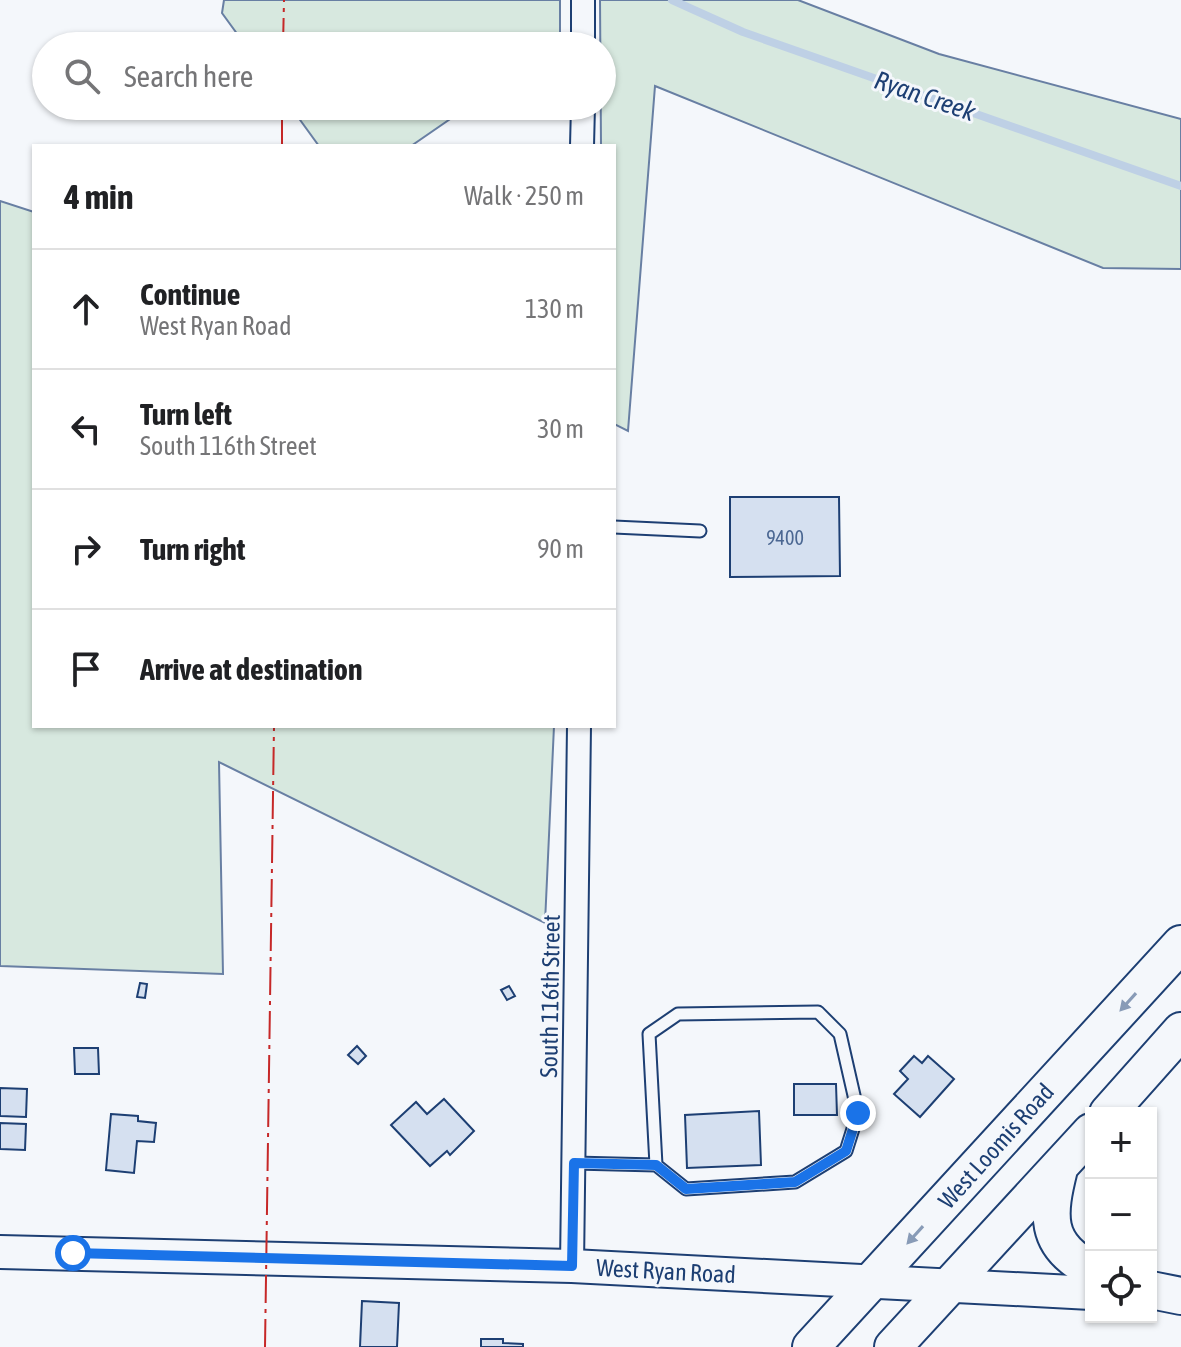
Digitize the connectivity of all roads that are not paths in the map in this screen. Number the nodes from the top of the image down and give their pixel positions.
1 (583, 0) edge
2 (583, 32) edge
3 (583, 120) edge
4 (582, 144) edge
5 (616, 527) edge
6 (700, 531) dead end
7 (579, 728) edge
8 (1181, 944) edge
9 (1181, 1031) edge
10 (1113, 1107) edge
11 (1085, 1139) edge
12 (574, 1163) junction
13 (656, 1165) junction
14 (1060, 1166) junction
15 (0, 1252) edge
16 (1085, 1265) edge
17 (572, 1266) junction
18 (871, 1282) junction
19 (951, 1285) junction
20 (1157, 1291) edge
21 (1085, 1293) edge
22 (1157, 1296) edge
23 (1181, 1297) edge
24 (811, 1347) edge
25 (893, 1347) edge

1 - 2 street
3 - 4 street
5 - 6 lane
7 - 12 street, South 116th Street
8 -> 18 main road, West Loomis Road
9 - 10 main road
11 - 14 main road
12 - 13 lane
12 - 17 street, South 116th Street
13 - 13 lane
14 - 16 main road
14 - 19 main road
15 - 17 street, West Ryan Road
17 - 18 street, West Ryan Road
18 - 19 street, West Ryan Road
18 - 24 main road, West Loomis Road
19 - 21 street, West Ryan Road
19 - 25 main road
20 - 23 main road
22 - 23 street

